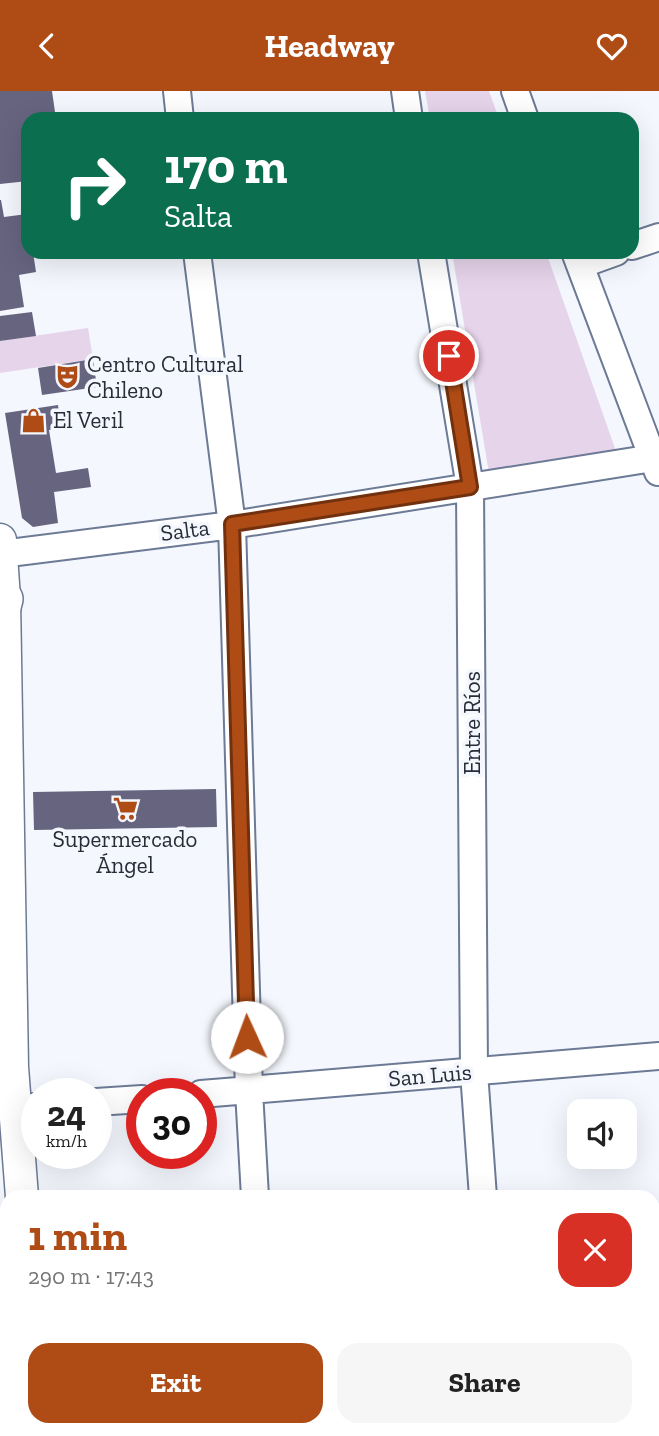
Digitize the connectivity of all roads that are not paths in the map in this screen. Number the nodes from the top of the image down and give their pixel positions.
1 (177, 91) edge
2 (405, 91) edge
3 (514, 91) edge
4 (179, 112) edge
5 (409, 112) edge
6 (522, 112) edge
7 (659, 237) edge
8 (639, 244) edge
9 (198, 259) edge
10 (433, 259) edge
11 (578, 259) edge
12 (657, 462) edge
13 (470, 487) junction
14 (232, 524) junction
15 (1, 547) edge
16 (2, 606) edge
17 (659, 1056) edge
18 (474, 1072) junction
19 (249, 1090) junction
20 (21, 1093) edge
21 (217, 1093) edge
22 (23, 1169) edge
23 (22, 1190) edge
24 (255, 1190) edge
25 (482, 1190) edge

1 - 4 street
2 - 5 street
3 - 6 street
7 - 8 street
9 - 14 street
10 - 13 street, Entre Ríos
11 - 12 street
12 - 13 street, Salta
13 - 14 street, Salta
13 - 18 street, Entre Ríos
14 - 15 street, Salta
14 - 19 street
15 - 16 main road
16 - 20 main road
17 - 18 street, San Luis
18 - 19 street, San Luis
18 - 25 street, Entre Ríos
19 - 21 street, San Luis
19 - 24 street
22 - 23 main road

